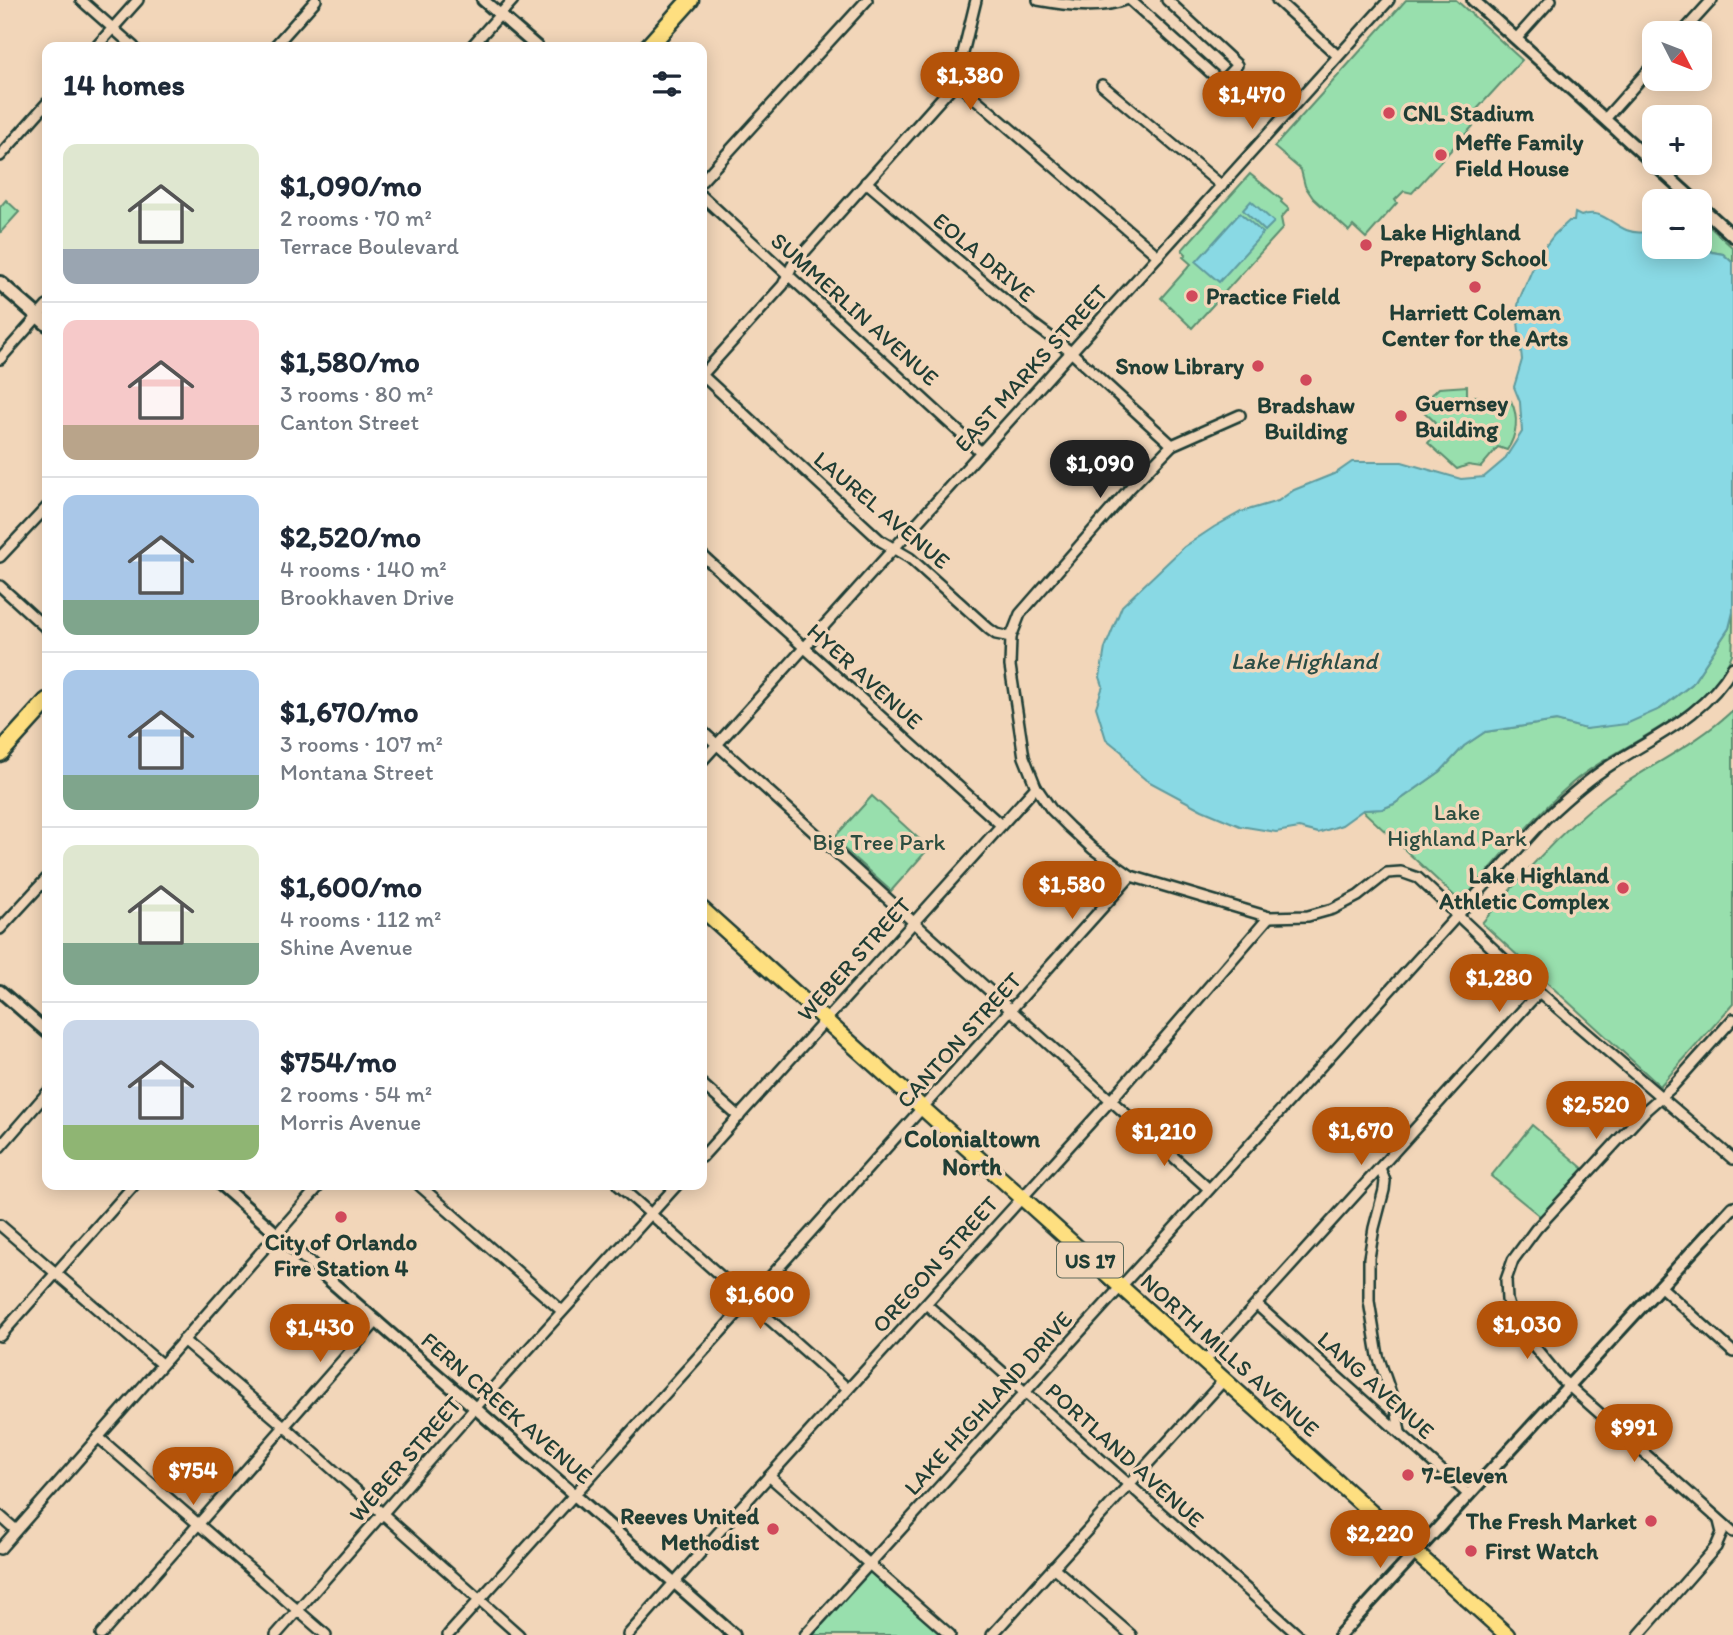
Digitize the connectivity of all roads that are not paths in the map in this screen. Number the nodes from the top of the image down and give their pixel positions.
1 (80, 0) edge
2 (138, 0) edge
3 (316, 0) edge
4 (483, 0) edge
5 (513, 0) edge
6 (690, 0) edge
7 (867, 0) edge
8 (970, 0) edge
9 (976, 0) edge
10 (1038, 0) edge
11 (1127, 0) edge
12 (1167, 0) edge
13 (1277, 0) edge
14 (1389, 0) edge
15 (1473, 0) edge
16 (1551, 0) edge
17 (1712, 0) edge
18 (500, 15) junction
19 (1693, 21) edge
20 (113, 29) junction
21 (1516, 39) junction
22 (101, 42) edge
23 (128, 42) edge
24 (278, 42) edge
25 (476, 42) edge
26 (531, 42) edge
27 (652, 42) edge
28 (1338, 56) junction
29 (1642, 77) edge
30 (956, 82) junction
31 (1102, 85) dead end
32 (42, 109) edge
33 (1605, 119) junction
34 (0, 156) edge
35 (707, 176) edge
36 (866, 182) junction
37 (1222, 186) junction
38 (1682, 189) edge
39 (707, 201) edge
40 (1712, 217) edge
41 (1733, 236) edge
42 (1158, 256) junction
43 (787, 276) junction
44 (0, 283) edge
45 (42, 320) edge
46 (42, 322) edge
47 (1071, 352) junction
48 (0, 359) edge
49 (707, 369) edge
50 (707, 380) edge
51 (1240, 415) dead end
52 (1172, 445) junction
53 (981, 452) junction
54 (42, 512) edge
55 (894, 549) junction
56 (0, 557) edge
57 (707, 559) edge
58 (0, 586) edge
59 (42, 624) edge
60 (1011, 637) junction
61 (805, 647) junction
62 (1733, 667) edge
63 (42, 707) edge
64 (707, 736) edge
65 (717, 745) junction
66 (0, 753) edge
67 (707, 756) edge
68 (1036, 787) junction
69 (1002, 825) junction
70 (1131, 876) junction
71 (42, 883) edge
72 (707, 914) edge
73 (1457, 916) junction
74 (1269, 917) junction
75 (913, 922) junction
76 (0, 929) edge
77 (0, 991) edge
78 (1539, 992) junction
79 (1012, 1010) junction
80 (1733, 1019) edge
81 (825, 1021) junction
82 (42, 1028) edge
83 (707, 1089) edge
84 (1660, 1097) junction
85 (42, 1099) edge
86 (1111, 1100) junction
87 (923, 1109) junction
88 (738, 1117) junction
89 (0, 1147) edge
90 (707, 1151) edge
91 (1733, 1159) edge
92 (1380, 1168) junction
93 (1209, 1189) junction
94 (130, 1190) edge
95 (227, 1190) edge
96 (315, 1190) edge
97 (425, 1190) edge
98 (624, 1190) edge
99 (672, 1190) edge
100 (1021, 1198) junction
101 (1733, 1207) edge
102 (651, 1213) junction
103 (0, 1225) edge
104 (276, 1233) junction
105 (56, 1273) junction
106 (1120, 1286) junction
107 (1660, 1286) junction
108 (749, 1302) junction
109 (926, 1304) junction
110 (1257, 1305) junction
111 (562, 1311) junction
112 (377, 1321) junction
113 (0, 1336) edge
114 (183, 1340) junction
115 (1733, 1352) edge
116 (1204, 1362) junction
117 (161, 1364) junction
118 (1224, 1380) junction
119 (1569, 1386) junction
120 (848, 1389) junction
121 (1025, 1392) junction
122 (475, 1408) junction
123 (284, 1426) junction
124 (1400, 1432) junction
125 (98, 1437) junction
126 (769, 1476) junction
127 (1128, 1485) junction
128 (574, 1495) junction
129 (1469, 1495) junction
130 (383, 1515) junction
131 (0, 1516) edge
132 (1719, 1520) junction
133 (198, 1524) junction
134 (16, 1530) junction
135 (1733, 1532) edge
136 (0, 1549) edge
137 (1416, 1554) junction
138 (869, 1564) junction
139 (1053, 1567) junction
140 (674, 1583) junction
141 (479, 1600) junction
142 (298, 1611) junction
143 (1498, 1632) edge
144 (101, 1635) edge
145 (276, 1635) edge
146 (326, 1635) edge
147 (448, 1635) edge
148 (519, 1635) edge
149 (628, 1635) edge
150 (734, 1635) edge
151 (805, 1635) edge
152 (950, 1635) edge
153 (992, 1635) edge
154 (1131, 1635) edge
155 (1298, 1635) edge
156 (1340, 1635) edge
157 (1639, 1635) edge

1 - 20 street
2 - 20 street
3 - 24 street
4 - 18 street
5 - 18 street
6 - 27 highway
7 - 35 street
8 - 9 street
9 - 30 street
10 - 11 street
11 - 12 street
13 - 28 street
14 - 28 street, EAST MARKS STREET
15 - 21 street
16 - 21 street
17 - 19 street
18 - 25 street
18 - 26 street
20 - 22 street
20 - 23 street
21 - 33 street
28 - 37 street, EAST MARKS STREET
29 - 33 street
30 - 36 street
30 - 42 street
31 - 37 street
32 - 34 street
33 - 38 street
36 - 43 street
36 - 47 street, EOLA DRIVE
37 - 42 street, EAST MARKS STREET
39 - 43 street, SUMMERLIN AVENUE
40 - 41 street
42 - 47 street, EAST MARKS STREET
43 - 49 street
43 - 53 street, SUMMERLIN AVENUE
44 - 45 main road
46 - 48 street
47 - 52 street, EOLA DRIVE
47 - 53 street, EAST MARKS STREET
50 - 55 street, LAUREL AVENUE
51 - 52 street
52 - 60 street
53 - 55 street, EAST MARKS STREET
54 - 56 street
55 - 60 street, LAUREL AVENUE
55 - 61 street, EAST MARKS STREET
57 - 61 street, HYER AVENUE
58 - 59 street
60 - 68 street
61 - 65 street, EAST MARKS STREET
61 - 69 street, HYER AVENUE
62 - 73 street, LAKE HIGHLAND DRIVE
63 - 66 highway
64 - 65 street
65 - 67 street, EAST MARKS STREET
65 - 75 street
68 - 69 street, WEBER STREET
68 - 70 street
69 - 75 street, WEBER STREET
70 - 74 street
70 - 79 street, CANTON STREET
71 - 76 street
72 - 81 main road, NORTH MILLS AVENUE / US 17
73 - 74 street
73 - 78 street
73 - 93 street, LAKE HIGHLAND DRIVE
74 - 86 street, OREGON STREET
75 - 79 street
75 - 81 street, WEBER STREET
77 - 82 street
78 - 84 street
78 - 92 street
79 - 86 street
79 - 87 street, CANTON STREET
80 - 84 street
81 - 87 main road, NORTH MILLS AVENUE / US 17
81 - 88 street, WEBER STREET
83 - 88 street
84 - 91 street
84 - 119 street
85 - 89 street
86 - 93 street
86 - 100 street, OREGON STREET
87 - 100 main road, NORTH MILLS AVENUE / US 17
87 - 108 street, CANTON STREET
88 - 90 street, WEBER STREET
92 - 110 street
92 - 124 street
93 - 106 street, LAKE HIGHLAND DRIVE
94 - 105 street
95 - 104 street, FERN CREEK AVENUE
96 - 104 street
97 - 111 street
98 - 102 street
99 - 102 street, WEBER STREET
100 - 106 main road, NORTH MILLS AVENUE / US 17
100 - 109 street, OREGON STREET
101 - 107 street
102 - 108 street
102 - 111 street, WEBER STREET
103 - 105 street
104 - 112 street, FERN CREEK AVENUE
104 - 114 street
105 - 113 street
105 - 117 street
106 - 116 main road, NORTH MILLS AVENUE / US 17
106 - 121 street, LAKE HIGHLAND DRIVE
107 - 115 street
107 - 119 street
108 - 120 street
108 - 128 street, CANTON STREET
109 - 120 street, OREGON STREET
109 - 121 street, PORTLAND AVENUE
110 - 116 street
110 - 124 street, LANG AVENUE
111 - 122 street, WEBER STREET
112 - 122 street, FERN CREEK AVENUE
112 - 123 street
114 - 117 street
114 - 123 street
116 - 118 main road, NORTH MILLS AVENUE / US 17
117 - 125 street
118 - 127 street
118 - 137 main road, NORTH MILLS AVENUE / US 17
119 - 129 street
119 - 132 street
120 - 126 street, OREGON STREET
121 - 127 street, PORTLAND AVENUE
121 - 138 street, LAKE HIGHLAND DRIVE
122 - 128 street, FERN CREEK AVENUE
122 - 130 street, WEBER STREET
123 - 130 street
123 - 133 street
124 - 129 street, LANG AVENUE
125 - 133 street
125 - 134 street
126 - 138 street
126 - 140 street, OREGON STREET
127 - 139 street
127 - 155 street, PORTLAND AVENUE
128 - 140 street, FERN CREEK AVENUE
128 - 141 street, CANTON STREET
129 - 137 street
130 - 141 street
130 - 142 street, WEBER STREET
131 - 134 street
132 - 135 street
132 - 157 street
133 - 142 street
133 - 144 street
134 - 136 street
137 - 143 main road, NORTH MILLS AVENUE / US 17
137 - 156 street
138 - 151 street, LAKE HIGHLAND DRIVE
138 - 152 street
139 - 153 street
139 - 154 street
140 - 149 street, OREGON STREET
140 - 150 street, FERN CREEK AVENUE
141 - 147 street, CANTON STREET
141 - 148 street
142 - 145 street, WEBER STREET
142 - 146 street

